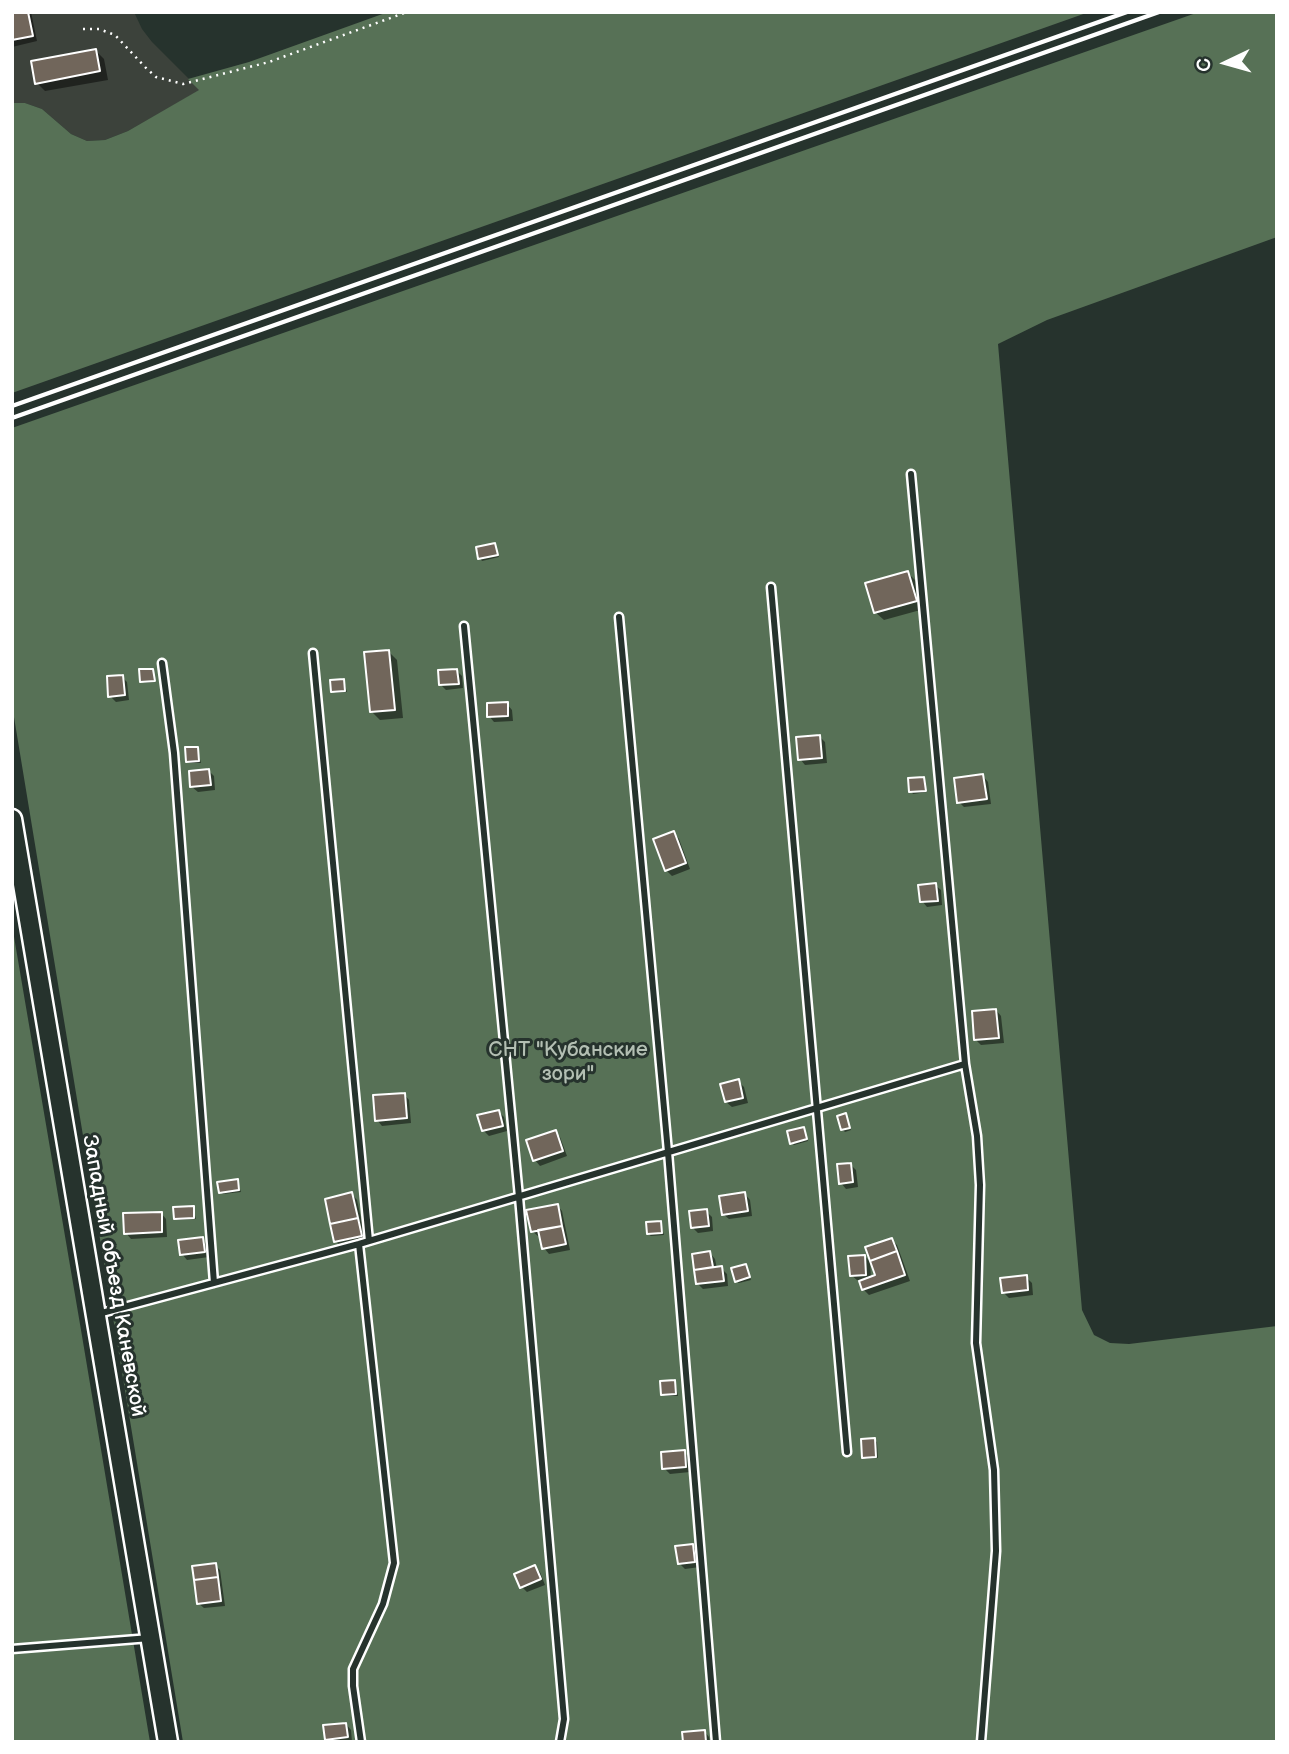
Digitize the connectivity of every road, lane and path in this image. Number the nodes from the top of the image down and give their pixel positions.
1 (407, 12) edge
2 (83, 29) dead end
3 (911, 474) dead end
4 (771, 587) dead end
5 (620, 617) dead end
6 (464, 626) dead end
7 (313, 653) dead end
8 (162, 663) dead end
9 (12, 819) edge
10 (965, 1064) junction
11 (816, 1108) junction
12 (668, 1152) junction
13 (519, 1197) junction
14 (369, 1241) junction
15 (359, 1244) junction
16 (214, 1283) junction
17 (96, 1315) junction
18 (847, 1452) dead end
19 (151, 1638) junction
20 (12, 1649) edge
21 (168, 1742) edge
22 (361, 1742) edge
23 (560, 1742) edge
24 (716, 1742) edge
25 (981, 1742) edge

1 - 2 path
3 - 10 lane
4 - 11 lane
5 - 12 lane
6 - 13 lane
7 - 14 lane
8 - 16 lane
9 - 17 main road, Западный объезд Каневской
10 - 11 lane
10 - 25 lane
11 - 12 lane
11 - 18 lane
12 - 13 lane
12 - 24 lane
13 - 14 lane
13 - 23 lane
14 - 15 lane
15 - 16 lane
15 - 22 lane
16 - 17 lane
17 - 19 main road, Западный объезд Каневской
19 - 20 lane
19 - 21 main road, Западный объезд Каневской

